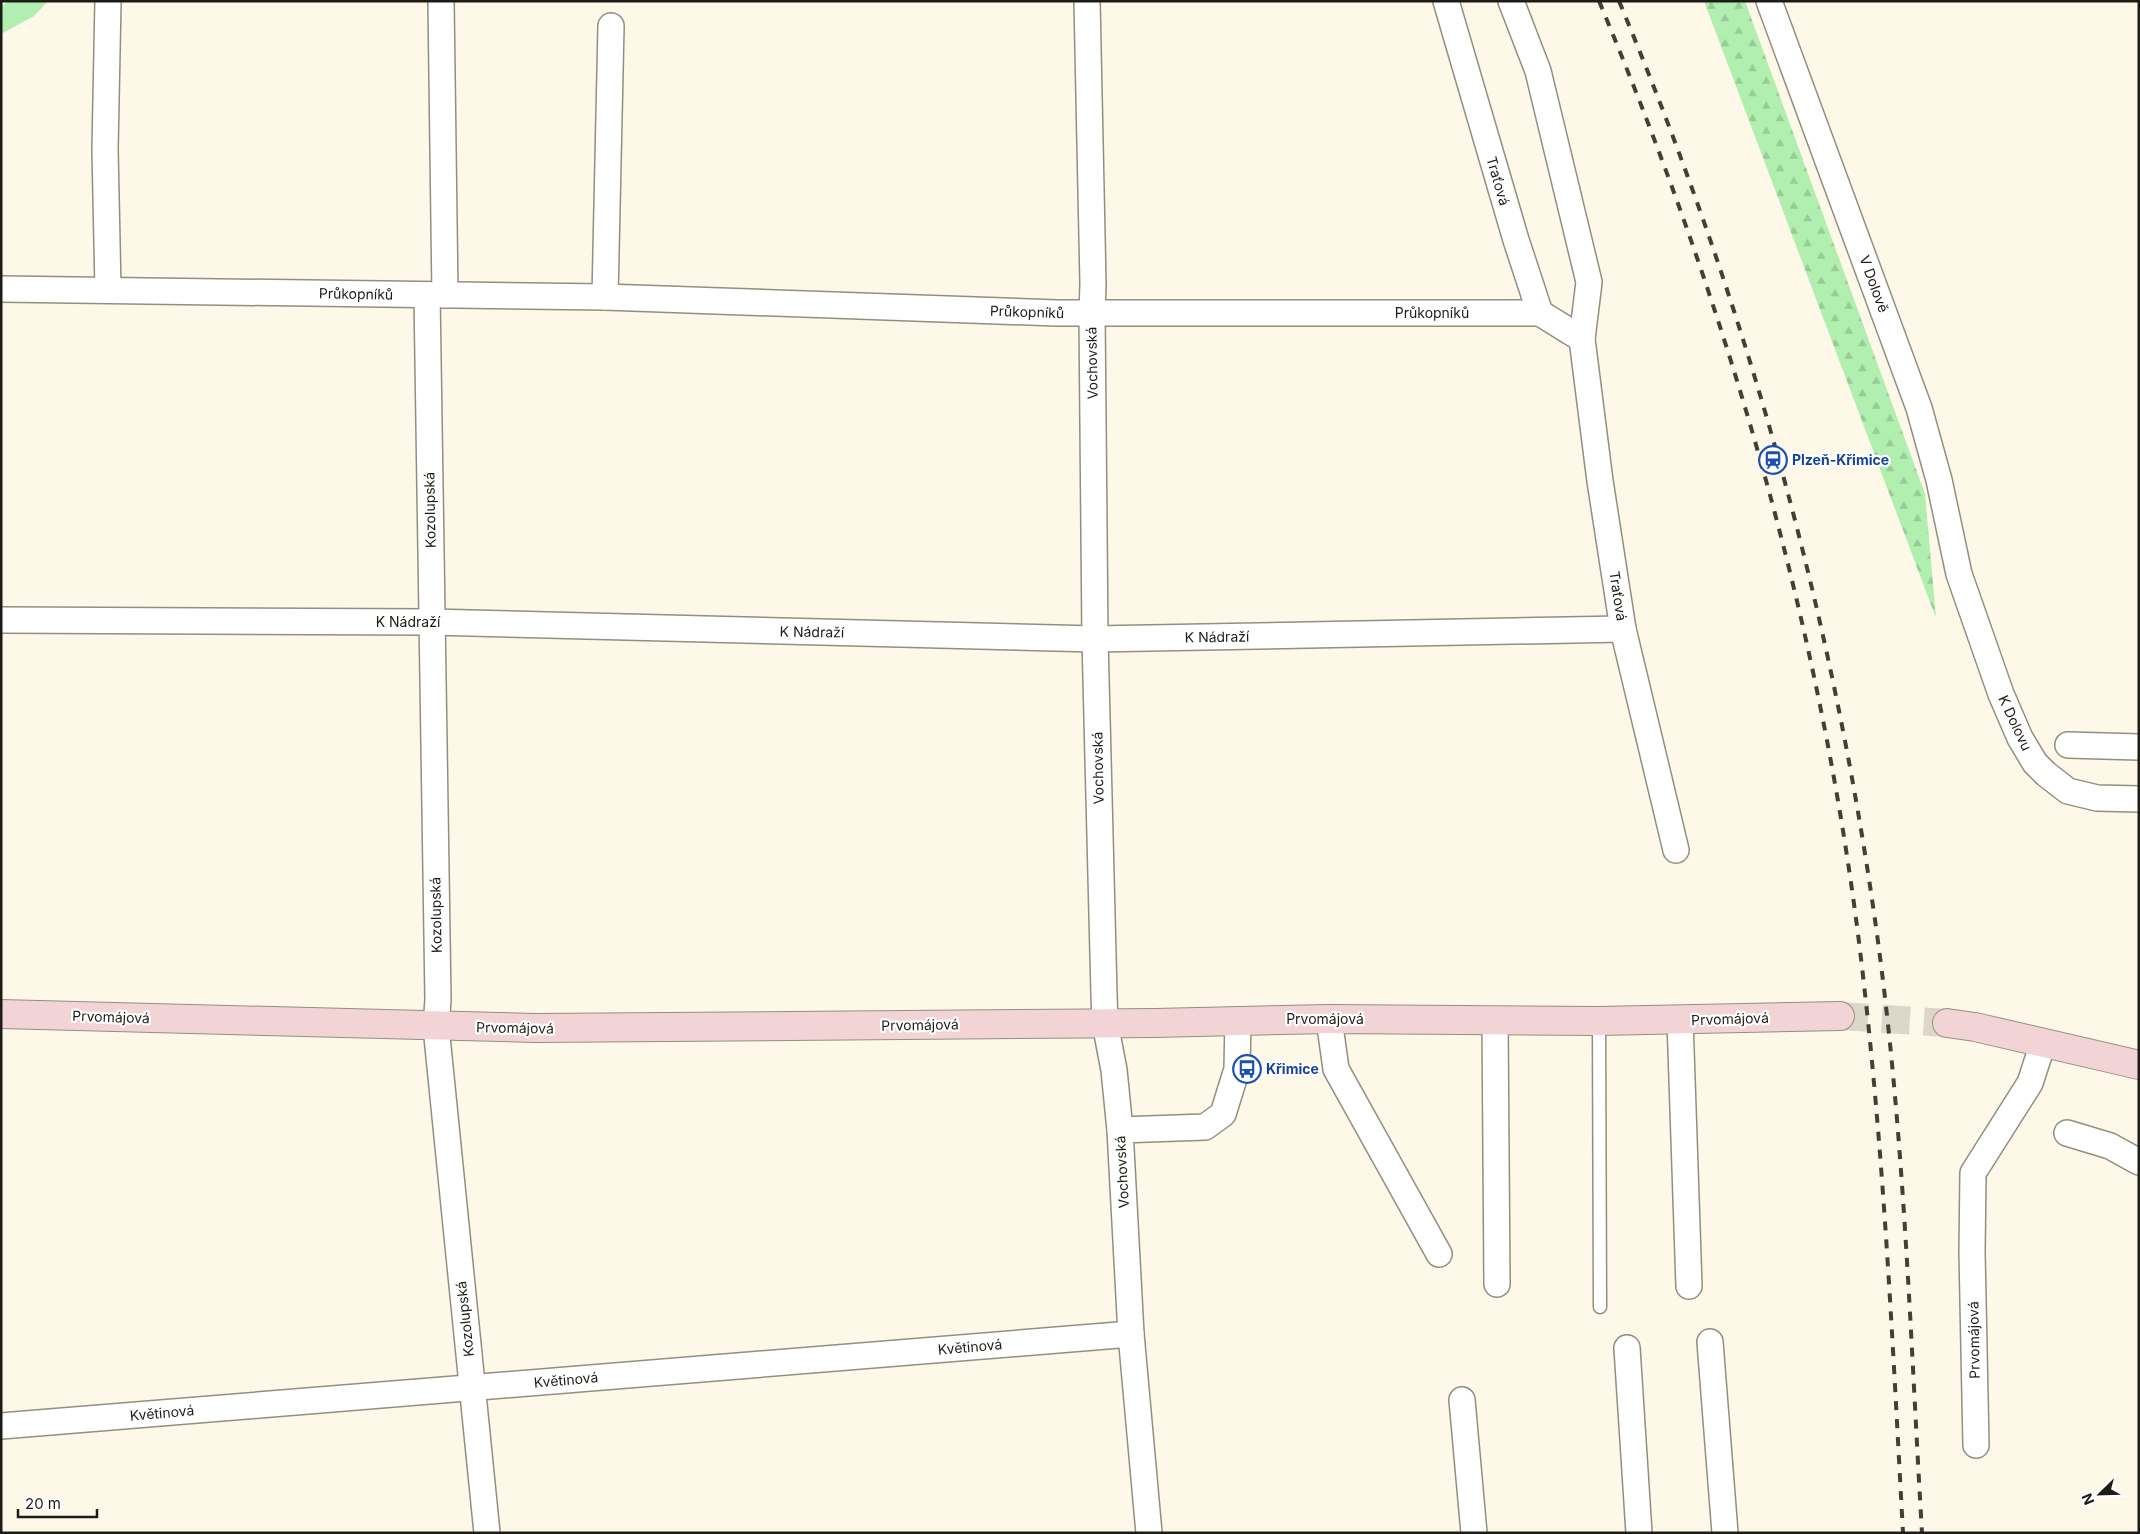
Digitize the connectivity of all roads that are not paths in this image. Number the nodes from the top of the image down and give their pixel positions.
1 (108, 1) edge
2 (442, 1) edge
3 (1087, 1) edge
4 (1446, 1) edge
5 (1511, 1) edge
6 (1769, 1) edge
7 (611, 26) dead end
8 (1, 289) edge
9 (108, 290) junction
10 (436, 295) junction
11 (605, 297) junction
12 (1092, 314) junction
13 (1540, 314) junction
14 (1582, 338) junction
15 (1959, 574) joint
16 (1, 620) edge
17 (431, 622) junction
18 (1624, 629) junction
19 (1095, 639) junction
20 (2068, 745) dead end
21 (2139, 747) edge
22 (2139, 799) edge
23 (1676, 850) dead end
24 (1, 1014) edge
25 (1840, 1016) tunnel mouth
26 (1329, 1019) junction
27 (1238, 1020) junction
28 (1494, 1020) junction
29 (1680, 1020) junction
30 (1599, 1021) junction
31 (1105, 1023) junction
32 (1947, 1023) tunnel mouth
33 (436, 1027) junction
34 (2043, 1043) junction
35 (2139, 1065) edge
36 (1120, 1130) junction
37 (2067, 1133) dead end
38 (2139, 1162) edge
39 (1438, 1254) dead end
40 (1497, 1284) dead end
41 (1688, 1286) dead end
42 (1600, 1307) dead end
43 (1131, 1334) junction
44 (1710, 1342) dead end
45 (1626, 1348) dead end
46 (472, 1387) junction
47 (1462, 1400) dead end
48 (1, 1426) edge
49 (1976, 1445) dead end
50 (488, 1533) edge
51 (1149, 1533) edge
52 (1474, 1533) edge
53 (1639, 1533) edge
54 (1725, 1533) edge

1 - 9 street
2 - 10 street, Kozolupská
3 - 12 street, Vochovská
4 - 13 street, Traťová
5 - 14 street, Traťová
6 - 15 street, V Dolově
7 - 11 street
8 - 9 street, Průkopníků
9 - 10 street, Průkopníků
10 - 11 street, Průkopníků
10 - 17 street, Kozolupská
11 - 12 street, Průkopníků
12 - 13 street, Průkopníků
12 - 19 street, Vochovská
13 - 14 street
14 - 18 street, Traťová
15 - 22 street, K Dolovu
16 - 17 street, K Nádraží
17 - 19 street, K Nádraží
17 - 33 street, Kozolupská
18 - 19 street, K Nádraží
18 - 23 street, Traťová
19 - 31 street, Vochovská
20 - 21 street
24 - 33 street, Prvomájová
25 - 29 street, Prvomájová
26 - 27 street, Prvomájová
26 - 28 street, Prvomájová
26 - 39 street
27 - 31 street, Prvomájová
27 - 36 street
28 - 30 street, Prvomájová
28 - 40 street
29 - 30 street, Prvomájová
29 - 41 street
30 - 42 lane
31 - 33 street, Prvomájová
31 - 36 street, Vochovská
32 - 34 street
33 - 46 street, Kozolupská
34 - 35 street
34 - 49 street, Prvomájová
36 - 43 street, Vochovská
37 - 38 street
43 - 46 street, Květinová
43 - 51 street, Vochovská
44 - 54 street
45 - 53 street
46 - 48 street, Květinová
46 - 50 street, Kozolupská
47 - 52 street

